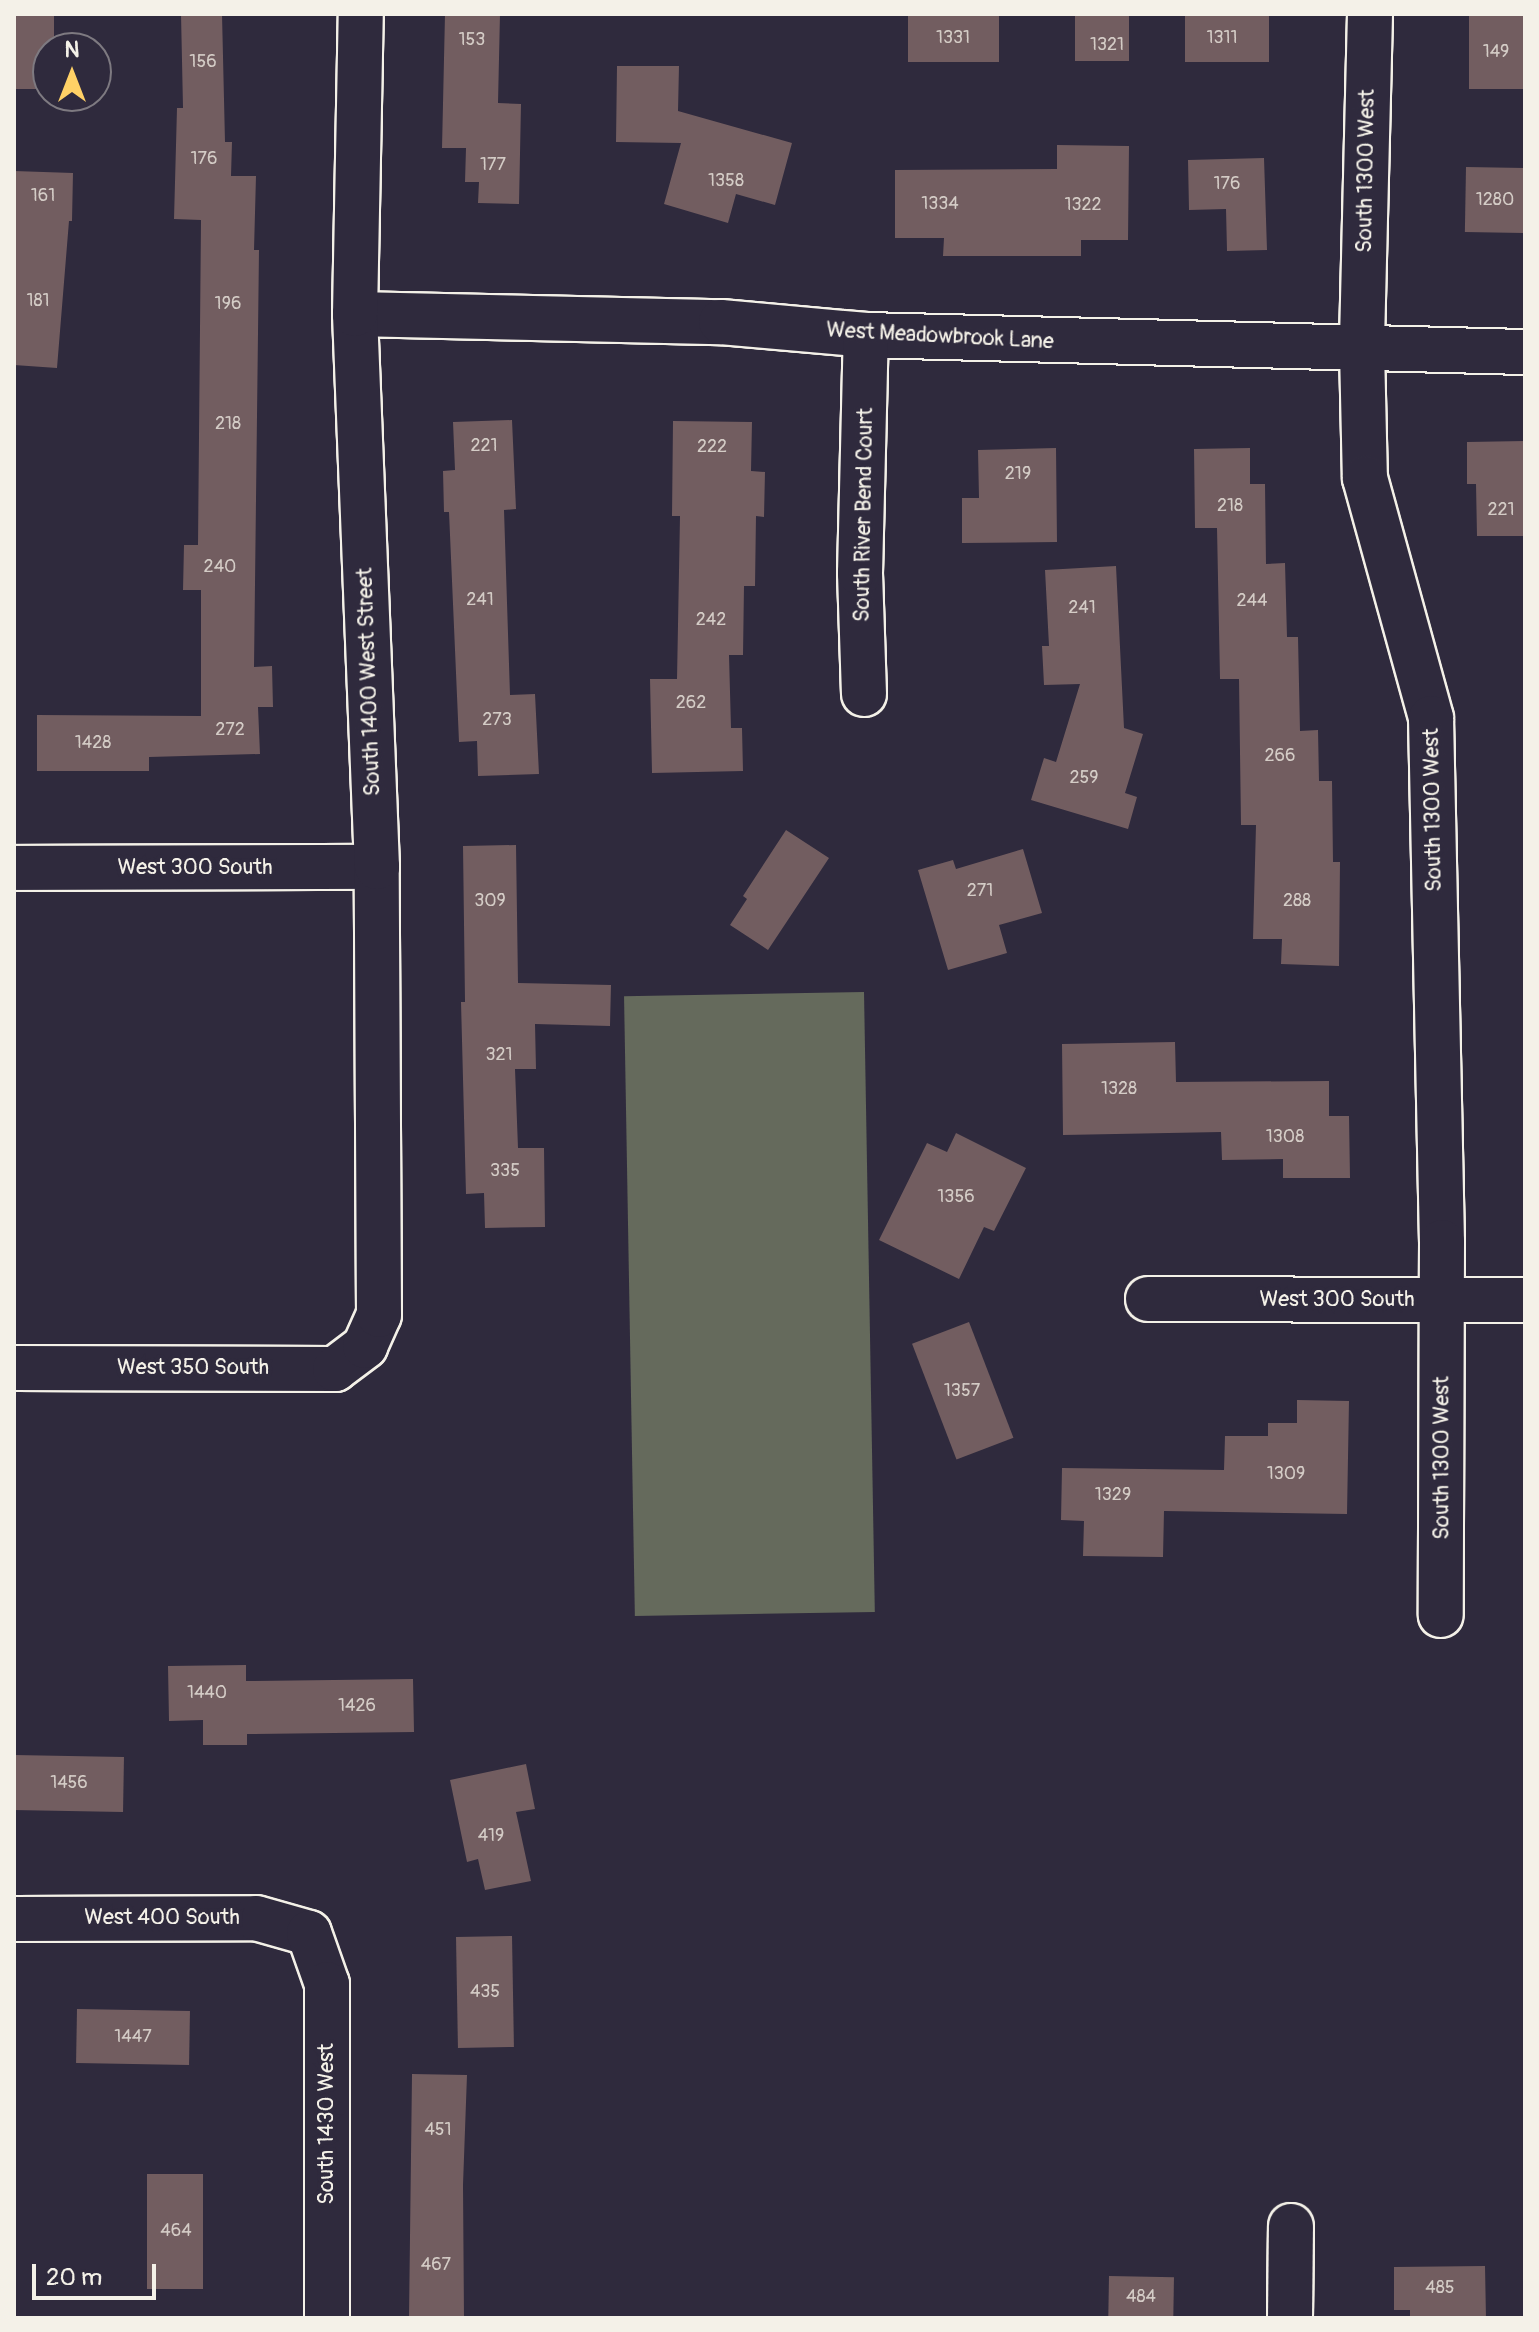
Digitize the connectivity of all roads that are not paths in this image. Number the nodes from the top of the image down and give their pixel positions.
1 (361, 14) edge
2 (1370, 14) edge
3 (355, 314) junction
4 (866, 335) junction
5 (1362, 350) junction
6 (1525, 352) edge
7 (864, 694) dead end
8 (377, 867) junction
9 (14, 868) edge
10 (1148, 1299) dead end
11 (1443, 1300) junction
12 (1525, 1300) edge
13 (365, 1346) joint
14 (14, 1368) edge
15 (1441, 1615) dead end
16 (14, 1919) edge
17 (309, 1933) joint
18 (1291, 2226) dead end
19 (327, 2318) edge
20 (1290, 2318) edge

1 - 3 street, South 1400 West Street
2 - 5 street, South 1300 West
3 - 4 street, West Meadowbrook Lane
3 - 8 street, South 1400 West Street
4 - 5 street, West Meadowbrook Lane
4 - 7 street, South River Bend Court
5 - 6 street, West Meadowbrook Lane
5 - 11 street, South 1300 West
8 - 9 street, West 300 South
8 - 13 street, South 1400 West Street
10 - 11 street, West 300 South
11 - 12 street, West 300 South
11 - 15 street, South 1300 West
13 - 14 street, West 350 South
16 - 17 street, West 400 South
17 - 19 street, South 1430 West
18 - 20 street

